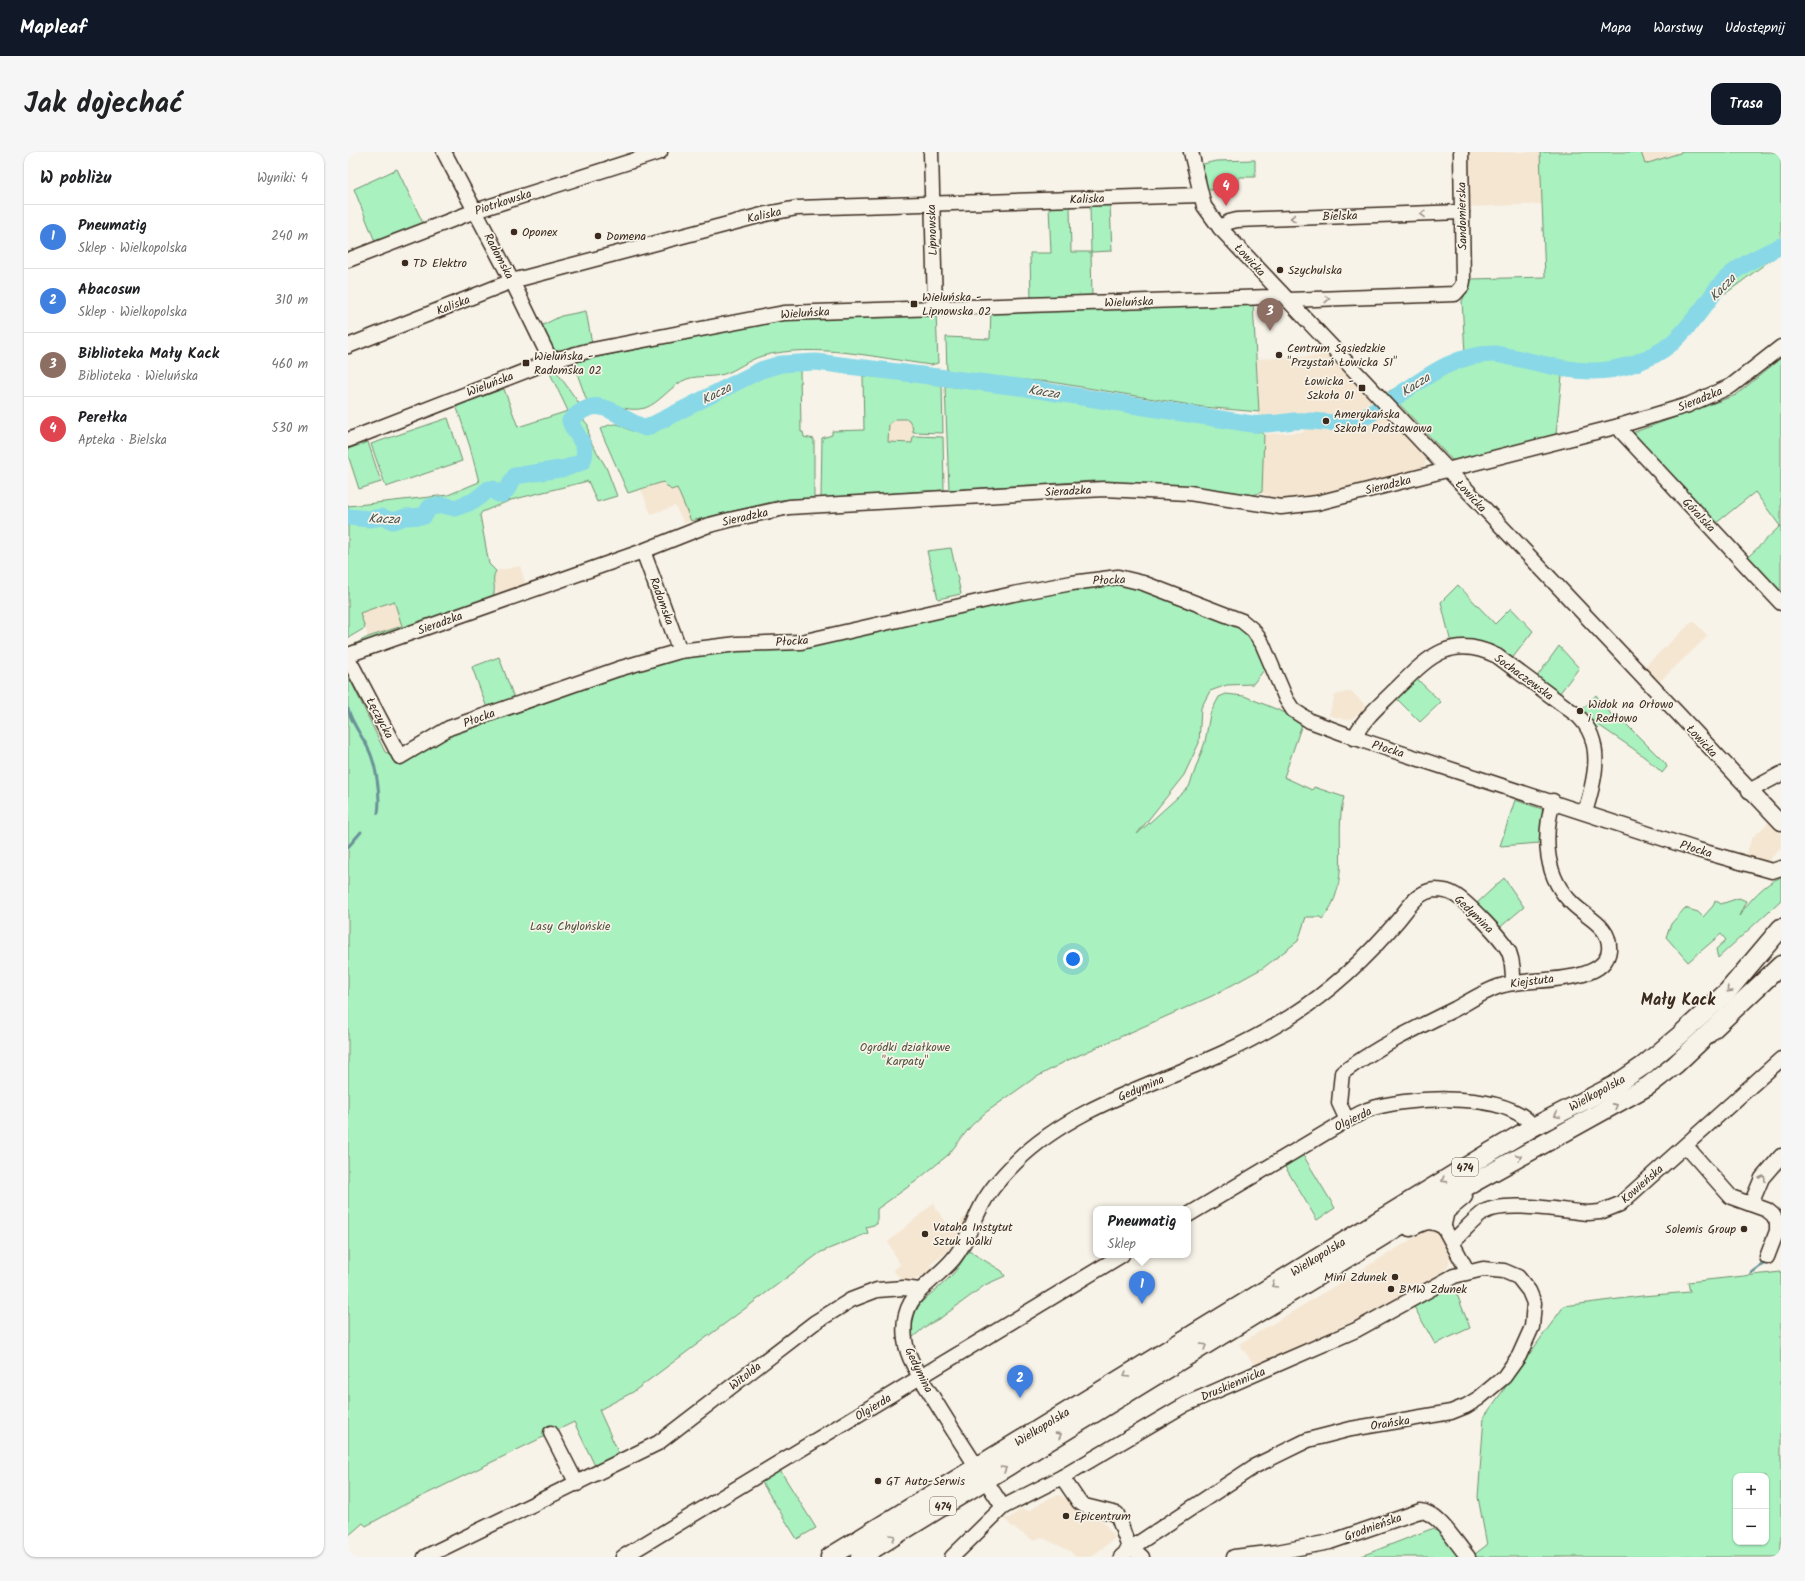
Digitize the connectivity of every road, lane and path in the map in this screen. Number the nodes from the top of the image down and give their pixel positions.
1 (444, 152) edge
2 (660, 152) edge
3 (931, 152) edge
4 (1191, 152) edge
5 (1461, 152) edge
6 (1200, 195) junction
7 (931, 204) junction
8 (475, 211) junction
9 (1462, 212) junction
10 (1220, 228) junction
11 (348, 260) edge
12 (1463, 280) joint
13 (512, 282) junction
14 (1284, 297) junction
15 (935, 308) junction
16 (348, 346) edge
17 (1781, 347) edge
18 (551, 361) junction
19 (1619, 426) junction
20 (348, 440) edge
21 (1447, 470) junction
22 (644, 551) junction
23 (1781, 603) edge
24 (680, 651) junction
25 (348, 656) edge
26 (1354, 738) junction
27 (400, 756) joint
28 (1781, 774) edge
29 (1749, 791) junction
30 (1553, 801) junction
31 (1585, 812) junction
32 (1781, 824) edge
33 (1781, 868) edge
34 (1781, 928) edge
35 (1781, 965) edge
36 (1513, 983) junction
37 (1781, 1059) edge
38 (1347, 1120) junction
39 (1533, 1127) junction
40 (1686, 1146) junction
41 (1781, 1156) edge
42 (1497, 1169) junction
43 (1751, 1204) junction
44 (1191, 1213) edge
45 (1442, 1224) junction
46 (1453, 1241) junction
47 (1364, 1248) junction
48 (1767, 1257) dead end
49 (1117, 1258) edge
50 (1468, 1272) junction
51 (919, 1290) junction
52 (921, 1377) junction
53 (551, 1433) dead end
54 (981, 1474) junction
55 (1062, 1477) junction
56 (577, 1484) junction
57 (1003, 1507) junction
58 (1131, 1554) edge
59 (425, 1557) edge
60 (623, 1557) edge
61 (830, 1557) edge
62 (860, 1557) edge
63 (952, 1557) edge
64 (1234, 1557) edge
65 (1468, 1557) edge

1 - 8 street, Radomska
2 - 8 street, Piotrkowska
3 - 7 street, Lipnowska
4 - 6 street, Łowicka
5 - 9 street, Sandomierska
6 - 7 street, Kaliska
6 - 10 street, Łowicka
7 - 13 street, Kaliska
7 - 15 street, Lipnowska
8 - 11 street, Piotrkowska
8 - 13 street, Radomska
9 -> 10 street, Bielska
9 - 12 street, Sandomierska
10 - 14 street, Łowicka
14 -> 12 street, Wieluńska
13 - 16 street, Kaliska
13 - 18 street, Radomska
14 - 15 street, Wieluńska
14 - 21 street, Łowicka
15 - 18 street, Wieluńska
17 - 19 street, Sieradzka
18 - 20 street, Wieluńska
19 - 21 street, Sieradzka
19 - 23 street, Góralska
21 - 22 street, Sieradzka
21 - 29 street, Łowicka
22 - 24 street, Radomska
22 - 25 street, Sieradzka
24 - 26 street, Płocka
24 - 27 street, Płocka
25 - 27 street, Łęczycka
26 - 30 street, Płocka
26 - 31 street, Sochaczewska
28 - 29 street
29 - 32 street, Łowicka
30 - 31 street, Płocka
30 - 36 street, Kiejstuta
31 - 33 street, Płocka
34 -> 39 main road, Wielkopolska / 474
42 -> 35 main road, Wielkopolska / 474
36 - 38 street, Kiejstuta
36 - 51 street, Gedymina
37 - 40 street, Kowieńska
38 - 39 street, Olgierda
38 - 44 street, Olgierda
39 -> 54 main road, Wielkopolska / 474
40 - 43 street
40 - 46 street, Kowieńska
43 -> 41 street
42 - 45 main road
42 - 47 main road, Wielkopolska / 474
43 - 48 street
45 - 46 street
45 - 47 main road
46 - 50 street
54 -> 47 main road, Wielkopolska / 474
49 - 52 street, Olgierda
50 - 55 street, Druskiennicka
50 - 58 street, Orańska
51 - 52 street, Gedymina
51 - 56 street, Witolda
52 - 54 street, Gedymina
52 - 60 street, Olgierda
53 - 56 street
54 - 57 street
54 - 61 main road, Wielkopolska / 474
62 -> 54 main road, Wielkopolska / 474
55 - 57 street, Druskiennicka
55 - 58 street
56 - 59 street, Witolda
57 - 63 street, Druskiennicka
64 - 65 street, Grodnieńska

